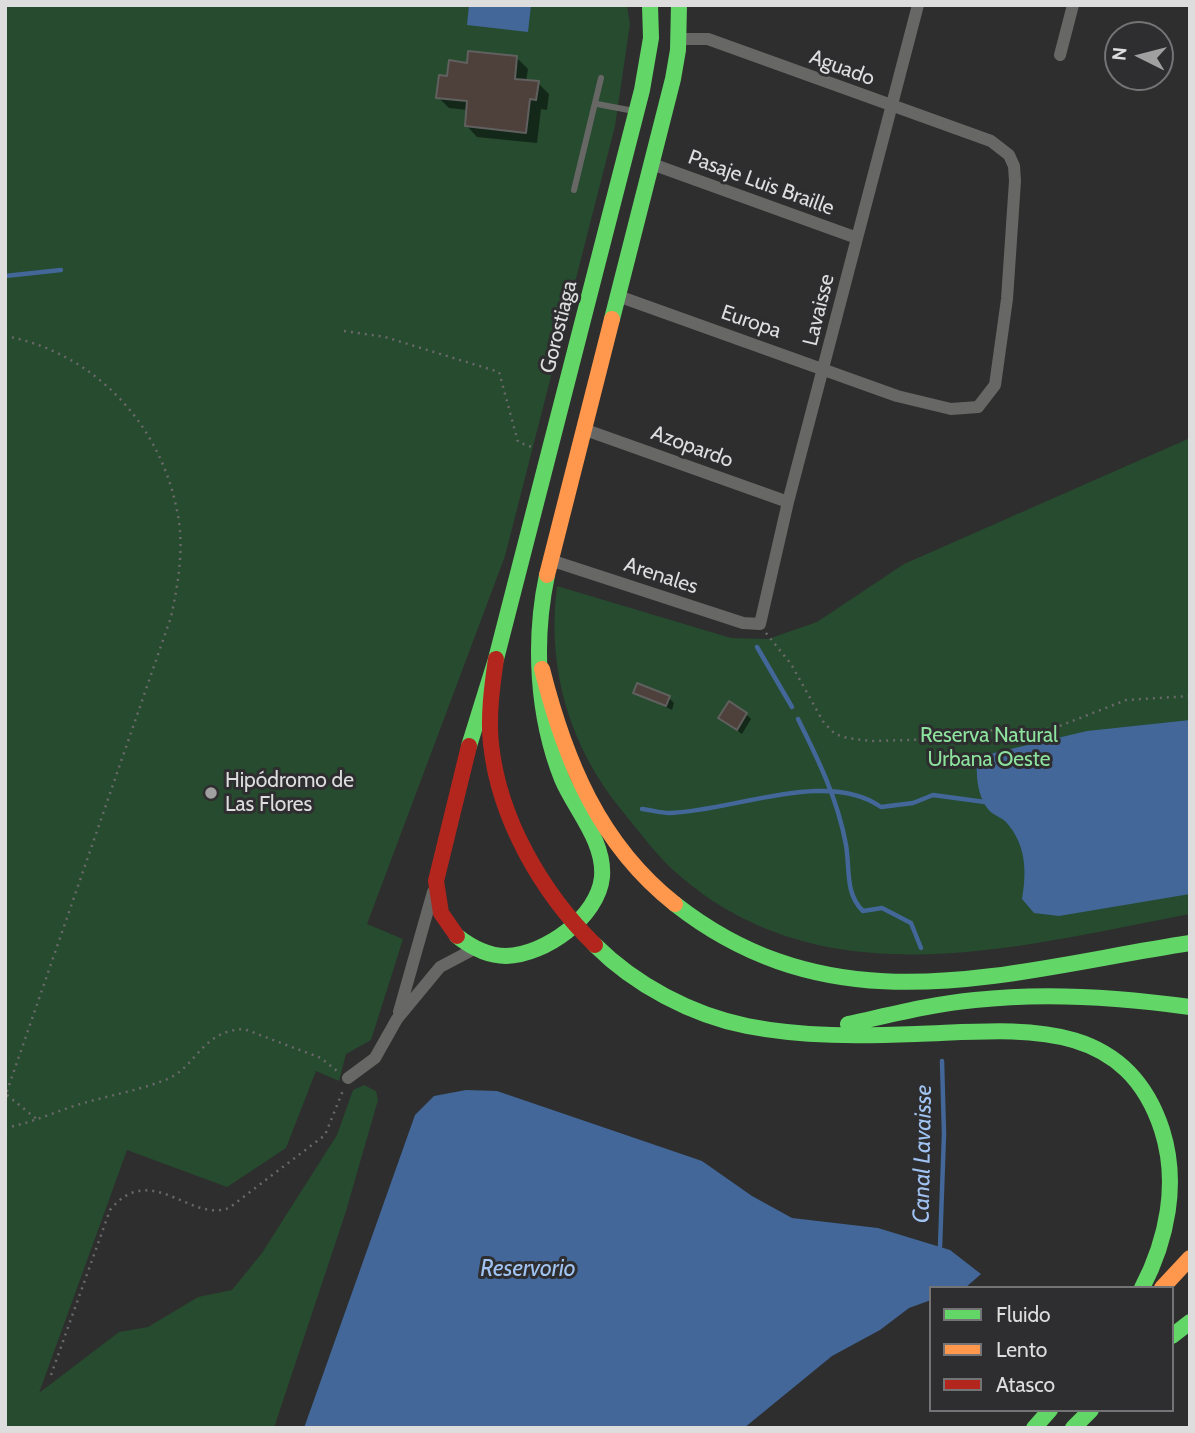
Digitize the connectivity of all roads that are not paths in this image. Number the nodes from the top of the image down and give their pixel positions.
1 (650, 5) edge
2 (918, 5) edge
3 (1073, 5) edge
4 (683, 8) edge
5 (679, 39) junction
6 (1060, 55) dead end
7 (601, 78) dead end
8 (597, 104) junction
9 (892, 107) junction
10 (636, 112) junction
11 (652, 164) junction
12 (574, 190) dead end
13 (857, 238) junction
14 (599, 253) junction
15 (627, 261) junction
16 (618, 296) junction
17 (824, 368) junction
18 (951, 409) joint
19 (583, 429) junction
20 (788, 502) junction
21 (550, 560) junction
22 (760, 624) joint
23 (496, 659) junction
24 (542, 669) junction
25 (437, 875) junction
26 (573, 924) junction
27 (1190, 943) edge
28 (475, 948) junction
29 (1190, 1007) edge
30 (397, 1020) junction
31 (803, 1032) junction
32 (348, 1078) road end
33 (1190, 1258) edge
34 (1143, 1286) edge
35 (1164, 1286) edge
36 (1190, 1322) edge
37 (1174, 1334) edge
38 (1033, 1412) edge
39 (1048, 1412) edge
40 (1089, 1412) edge
41 (1019, 1428) edge
42 (1034, 1428) edge
43 (1073, 1428) edge

1 - 10 main road, Gorostiaga
2 - 9 street, Lavaisse
3 - 6 street
4 - 5 main road
5 - 9 street, Aguado
5 - 11 main road
7 - 8 lane
8 - 10 lane
8 - 12 lane
9 - 13 street, Lavaisse
9 - 18 street, Aguado
10 - 14 main road, Gorostiaga
11 - 13 street, Pasaje Luis Braille
11 - 15 main road
13 - 17 street, Lavaisse
14 - 15 main road
14 - 23 main road, Gorostiaga
15 - 16 main road
16 - 17 street, Europa
16 - 19 main road
17 - 18 street, Europa
17 - 20 street, Lavaisse
19 - 20 street, Azopardo
19 - 21 main road
20 - 22 street, Lavaisse
21 - 22 street, Arenales
21 - 24 main road
23 - 25 main road
23 - 26 main road
24 - 26 main road
24 - 27 main road
25 - 28 main road
25 - 30 street
26 - 28 main road
26 - 31 main road
28 - 30 street
29 - 31 main road
30 - 32 street
31 - 34 main road
33 - 35 main road
36 - 37 main road
38 - 41 main road
39 - 42 main road
40 - 43 main road

